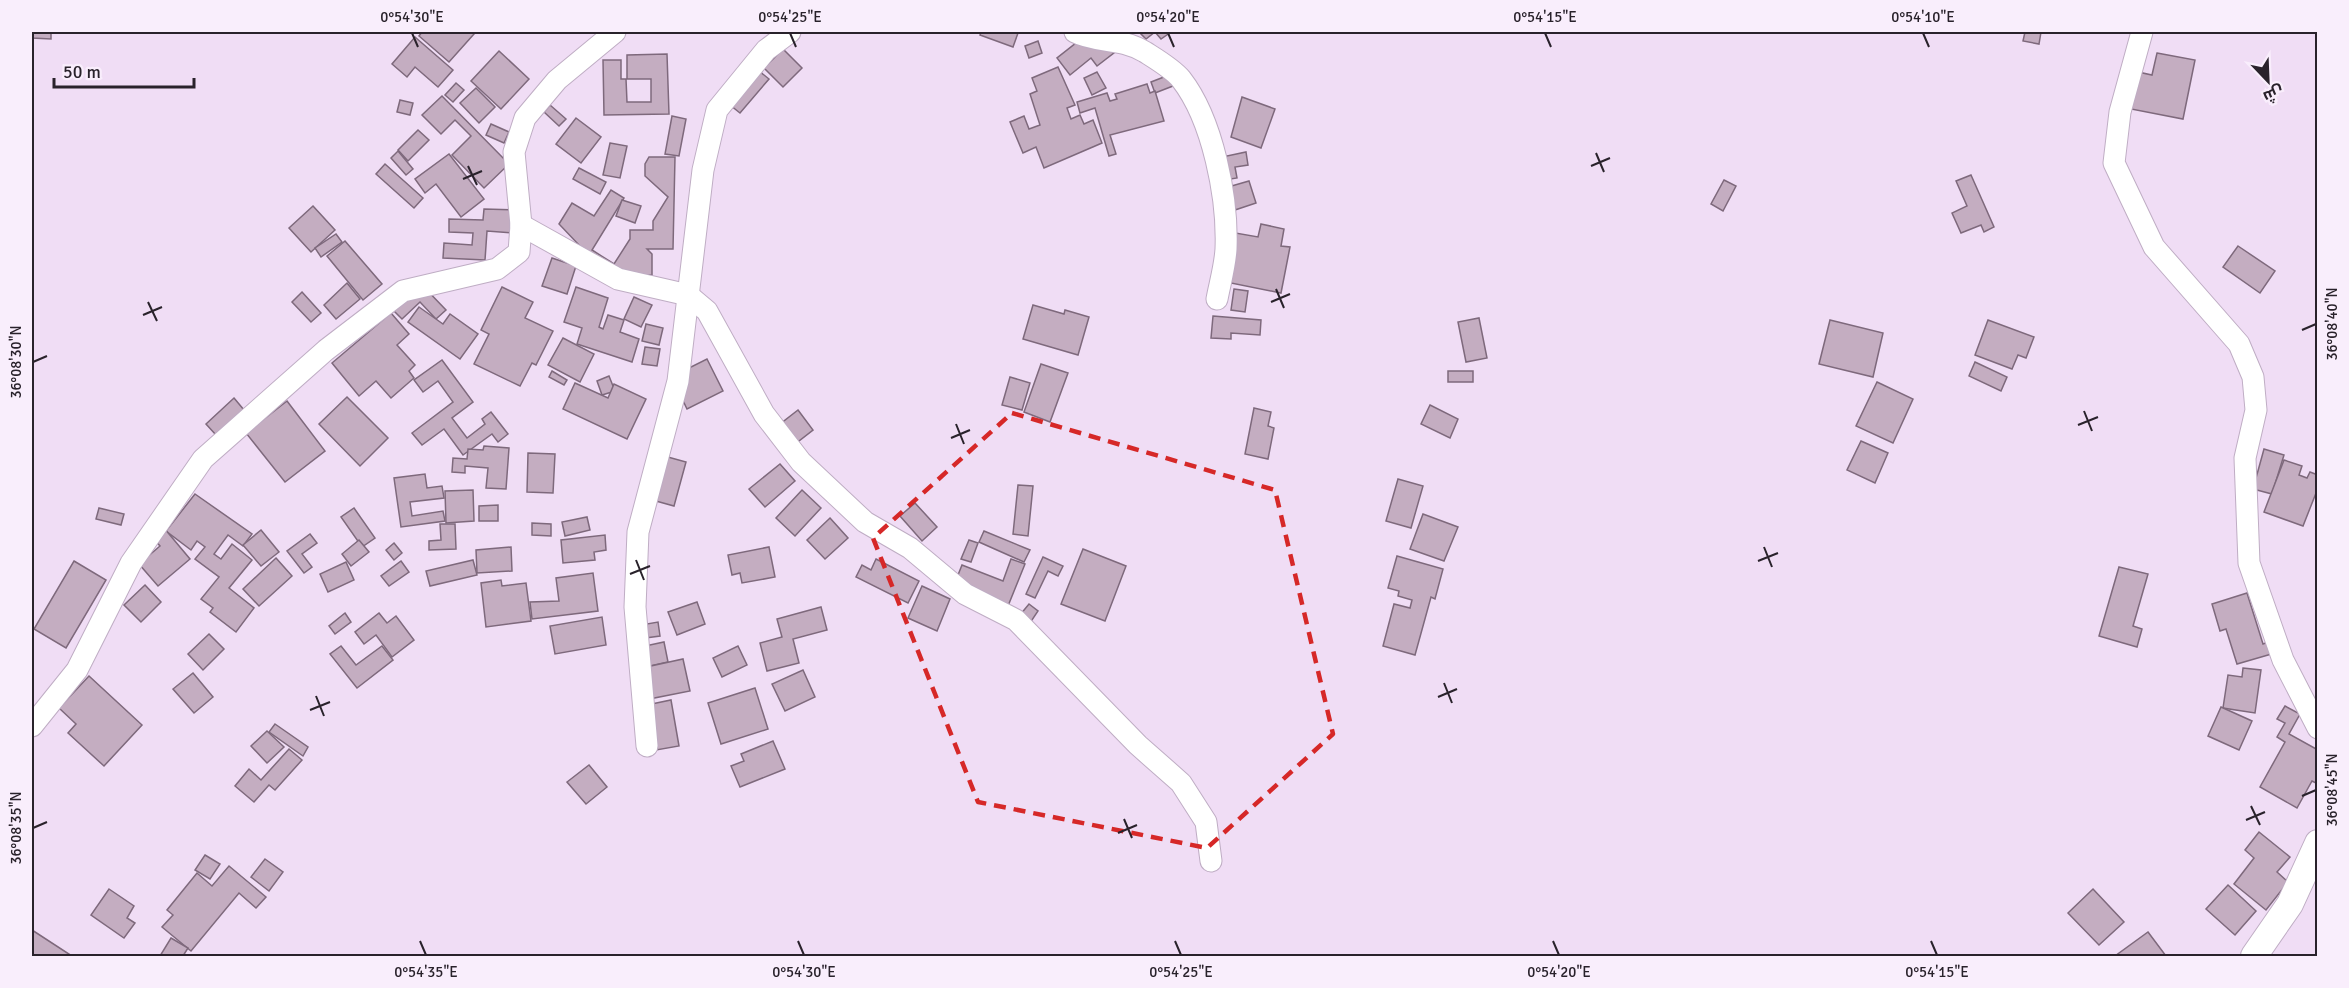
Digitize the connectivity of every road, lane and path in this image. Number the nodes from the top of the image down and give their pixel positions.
1 (615, 32) edge
2 (790, 32) edge
3 (1075, 32) edge
4 (2142, 32) edge
5 (521, 225) junction
6 (688, 295) junction
7 (1217, 299) dead end
8 (32, 726) edge
9 (2318, 728) edge
10 (647, 746) dead end
11 (2318, 843) edge
12 (1211, 861) dead end
13 (2254, 957) edge

1 - 5 street
2 - 6 street
3 - 7 street
4 - 9 street
5 - 6 street
5 - 8 street
6 - 10 street
6 - 12 street
11 - 13 main road

